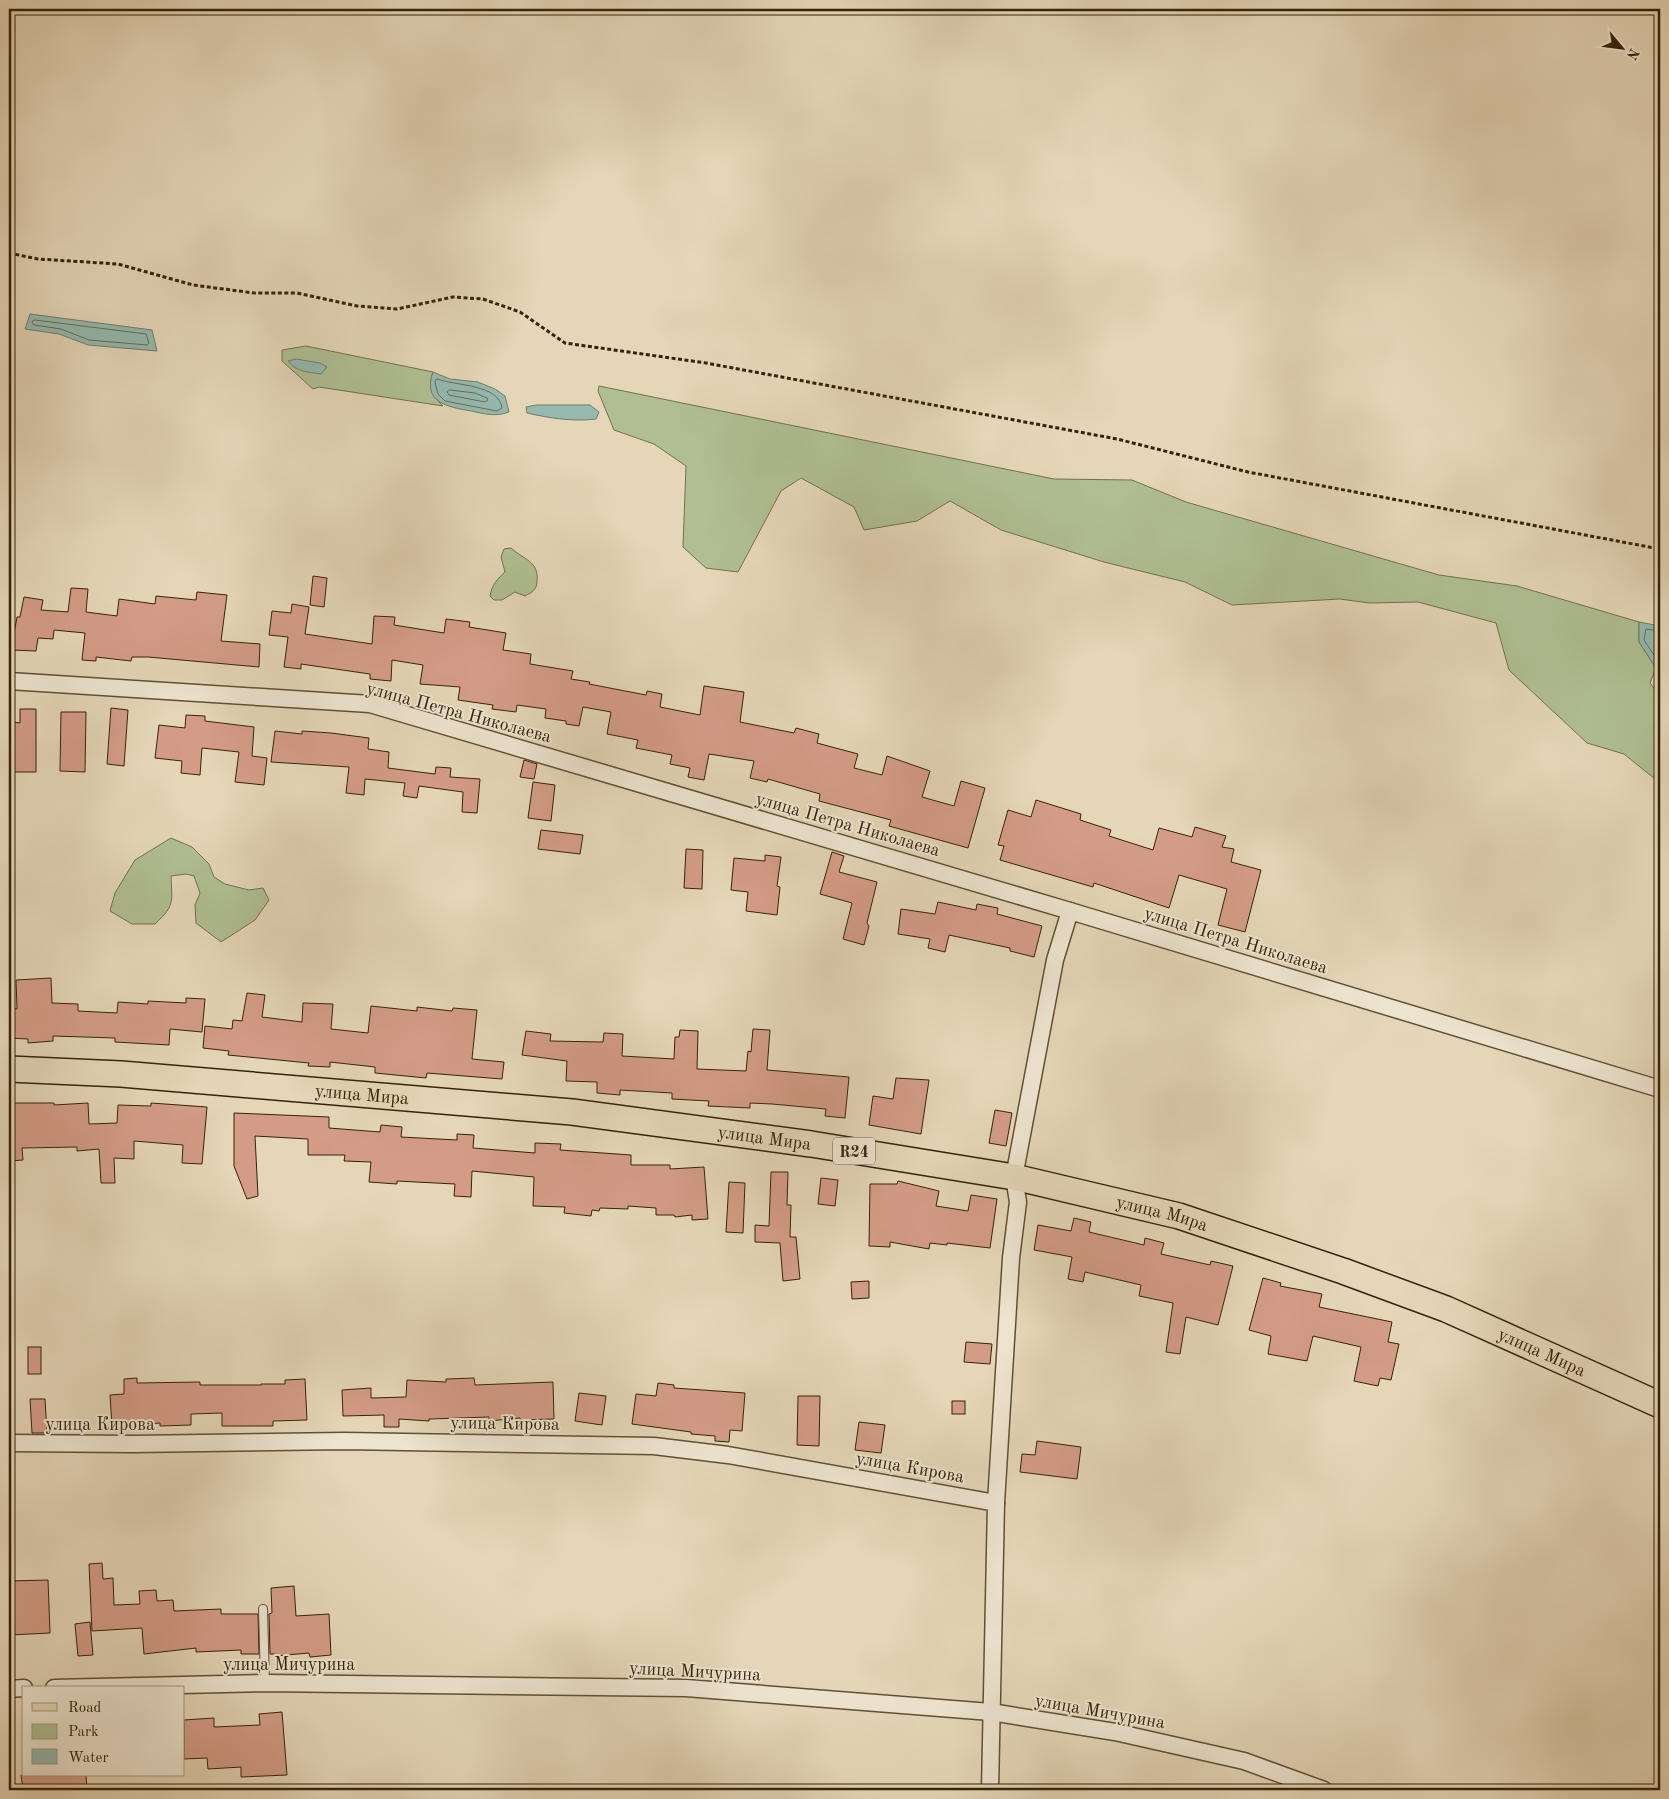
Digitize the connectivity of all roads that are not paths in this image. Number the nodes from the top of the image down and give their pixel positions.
1 (9, 681) edge
2 (1070, 911) junction
3 (9, 1069) edge
4 (1660, 1089) edge
5 (1014, 1178) junction
6 (1660, 1405) edge
7 (9, 1443) edge
8 (996, 1503) junction
9 (263, 1609) dead end
10 (265, 1683) junction
11 (138, 1686) edge
12 (22, 1688) edge
13 (9, 1689) edge
14 (992, 1712) junction
15 (990, 1790) edge
16 (1324, 1790) edge

1 - 2 street, улица Петра Николаева
2 - 4 street, улица Петра Николаева
2 - 5 street
3 - 5 main road, улица Мира / R24
5 - 6 main road, улица Мира / R24
5 - 8 street
7 - 8 street, улица Кирова
8 - 14 street
9 - 10 lane
10 - 11 street, улица Мичурина
10 - 14 street, улица Мичурина
12 - 13 street
14 - 15 street
14 - 16 street, улица Мичурина

